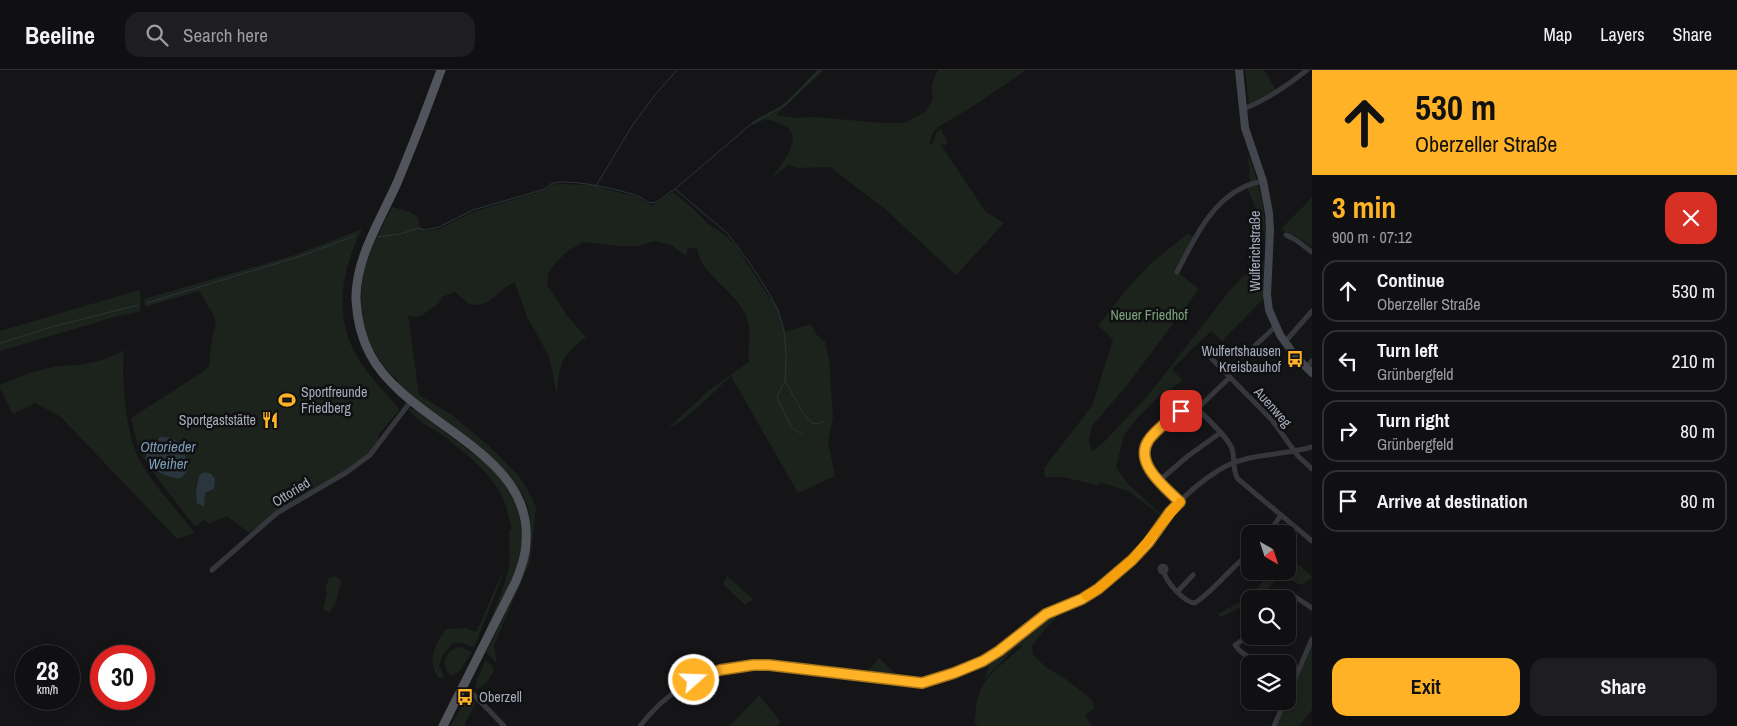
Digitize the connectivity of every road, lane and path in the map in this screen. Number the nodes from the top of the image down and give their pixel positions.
1 (441, 70) edge
2 (1239, 70) edge
3 (1307, 70) edge
4 (1242, 109) junction
5 (1262, 178) junction
6 (1286, 235) dead end
7 (1312, 252) edge
8 (1177, 272) dead end
9 (1312, 312) edge
10 (1275, 327) junction
11 (1285, 342) junction
12 (1242, 356) dead end
13 (1211, 358) dead end
14 (1312, 361) edge
15 (1309, 370) edge
16 (1230, 377) junction
17 (411, 401) junction
18 (1196, 410) junction
19 (1220, 433) junction
20 (1312, 447) edge
21 (1296, 452) junction
22 (1235, 462) junction
23 (1312, 469) edge
24 (1160, 480) junction
25 (1180, 502) junction
26 (1281, 515) junction
27 (1274, 525) edge
28 (1312, 540) edge
29 (1241, 560) edge
30 (212, 570) dead end
31 (1164, 572) dead end
32 (1193, 575) dead end
33 (1177, 592) junction
34 (1296, 598) edge
35 (1312, 608) edge
36 (1312, 639) edge
37 (1241, 641) edge
38 (1246, 655) edge
39 (1296, 672) edge
40 (463, 687) junction
41 (1281, 710) edge
42 (641, 725) edge
43 (443, 726) edge
44 (504, 726) edge
45 (1274, 726) edge

1 - 17 main road
2 - 4 main road, Wulferichstraße
3 - 4 street
4 - 5 main road, Wulferichstraße
5 - 8 street
5 - 10 main road, Wulferichstraße
6 - 7 street
9 - 11 street
10 - 11 main road, Wulferichstraße
10 - 12 street
11 - 15 main road, Wulferichstraße
13 - 16 street, Auenweg
14 - 15 street
16 - 18 street
16 - 21 street, Auenweg
17 - 30 street, Ottoried
17 - 40 main road
18 - 19 street
18 - 24 street
19 - 22 street
19 - 24 street
20 - 21 street
21 - 22 street
21 - 23 street, Auenweg
22 - 25 street
22 - 26 street
24 - 25 street
25 - 42 street
26 - 27 street
26 - 28 street
29 - 33 street
31 - 33 street
32 - 33 street
34 - 35 street
36 - 39 street
37 - 38 street
40 - 43 main road
40 - 44 street
41 - 45 street

